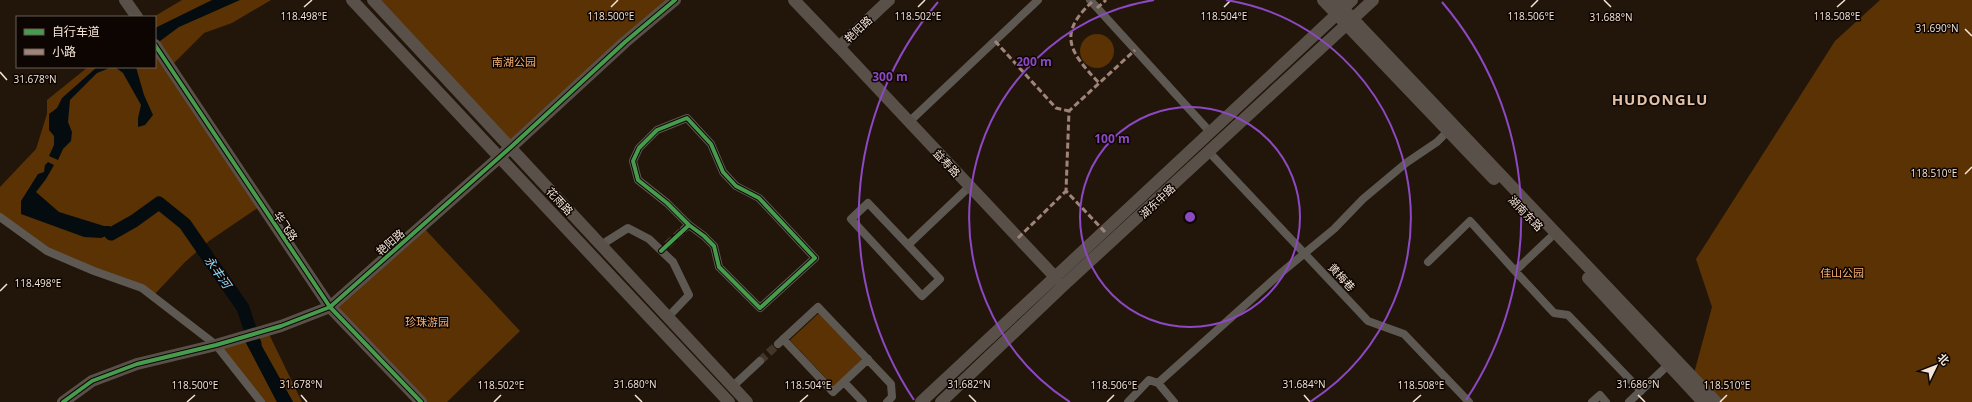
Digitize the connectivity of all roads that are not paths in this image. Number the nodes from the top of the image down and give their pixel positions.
1 (125, 0) edge
2 (352, 0) edge
3 (373, 0) edge
4 (675, 0) edge
5 (794, 0) edge
6 (890, 0) edge
7 (1038, 0) edge
8 (1090, 0) edge
9 (1322, 0) edge
10 (1373, 0) edge
11 (1342, 6) edge
12 (136, 16) edge
13 (1350, 22) junction
14 (156, 46) edge
15 (838, 47) junction
16 (909, 122) junction
17 (1448, 131) junction
18 (1211, 133) junction
19 (511, 147) junction
20 (1209, 152) junction
21 (500, 157) junction
22 (969, 186) junction
23 (0, 217) edge
24 (687, 227) joint
25 (1550, 238) junction
26 (601, 245) junction
27 (908, 245) junction
28 (1305, 253) junction
29 (1428, 262) dead end
30 (1515, 271) junction
31 (1056, 278) junction
32 (330, 307) junction
33 (668, 317) junction
34 (216, 345) junction
35 (868, 359) junction
36 (760, 361) tunnel mouth
37 (1668, 365) junction
38 (844, 382) junction
39 (1158, 383) junction
40 (732, 387) junction
41 (1641, 391) junction
42 (415, 400) edge
43 (63, 402) edge
44 (261, 402) edge
45 (729, 402) edge
46 (747, 402) edge
47 (863, 402) edge
48 (887, 402) edge
49 (921, 402) edge
50 (941, 402) edge
51 (1128, 402) edge
52 (1174, 402) edge
53 (1469, 402) edge
54 (1592, 402) edge
55 (1606, 402) edge
56 (1629, 402) edge
57 (1703, 402) edge
58 (1716, 402) edge

1 - 12 street
2 - 21 street
3 - 19 street, 花雨路
4 - 19 street, 艳阳路
5 - 15 street, 艳阳路
6 - 15 street, 艳阳路
7 - 16 street
8 - 18 street
9 - 11 street
10 - 13 street, 湖东中路
11 - 13 street
11 - 18 street, 湖东中路
13 - 17 street, 湖南东路
13 - 20 street, 湖东中路
13 - 58 street
14 - 32 street, 华飞路
15 - 16 street, 益寿路
16 - 22 street, 益寿路
17 - 25 street, 湖南东路
17 - 28 street
18 - 31 street, 湖东中路
19 - 21 street, 艳阳路
19 - 26 street, 花雨路
20 - 28 street, 黄梅巷
20 - 50 street, 湖东中路
21 - 32 street, 艳阳路
21 - 45 street
22 - 27 street
22 - 31 street, 益寿路
23 - 34 street
24 - 24 street
25 - 30 street
25 - 37 street, 湖南东路
26 - 33 street, 花雨路
26 - 33 street
27 - 27 street
28 - 39 street
28 - 53 street, 黄梅巷
29 - 30 street
30 - 41 street
31 - 49 street, 湖东中路
32 - 34 street, 艳阳路
32 - 42 street, 华飞路
33 - 40 street, 花雨路
34 - 43 street, 艳阳路
34 - 44 street
35 - 38 street
35 - 38 street
35 - 48 street
36 - 40 street
37 - 41 street
37 - 57 street, 湖南东路
38 - 47 street
39 - 51 street
39 - 52 street
40 - 46 street, 花雨路
41 - 56 street
54 - 55 street

